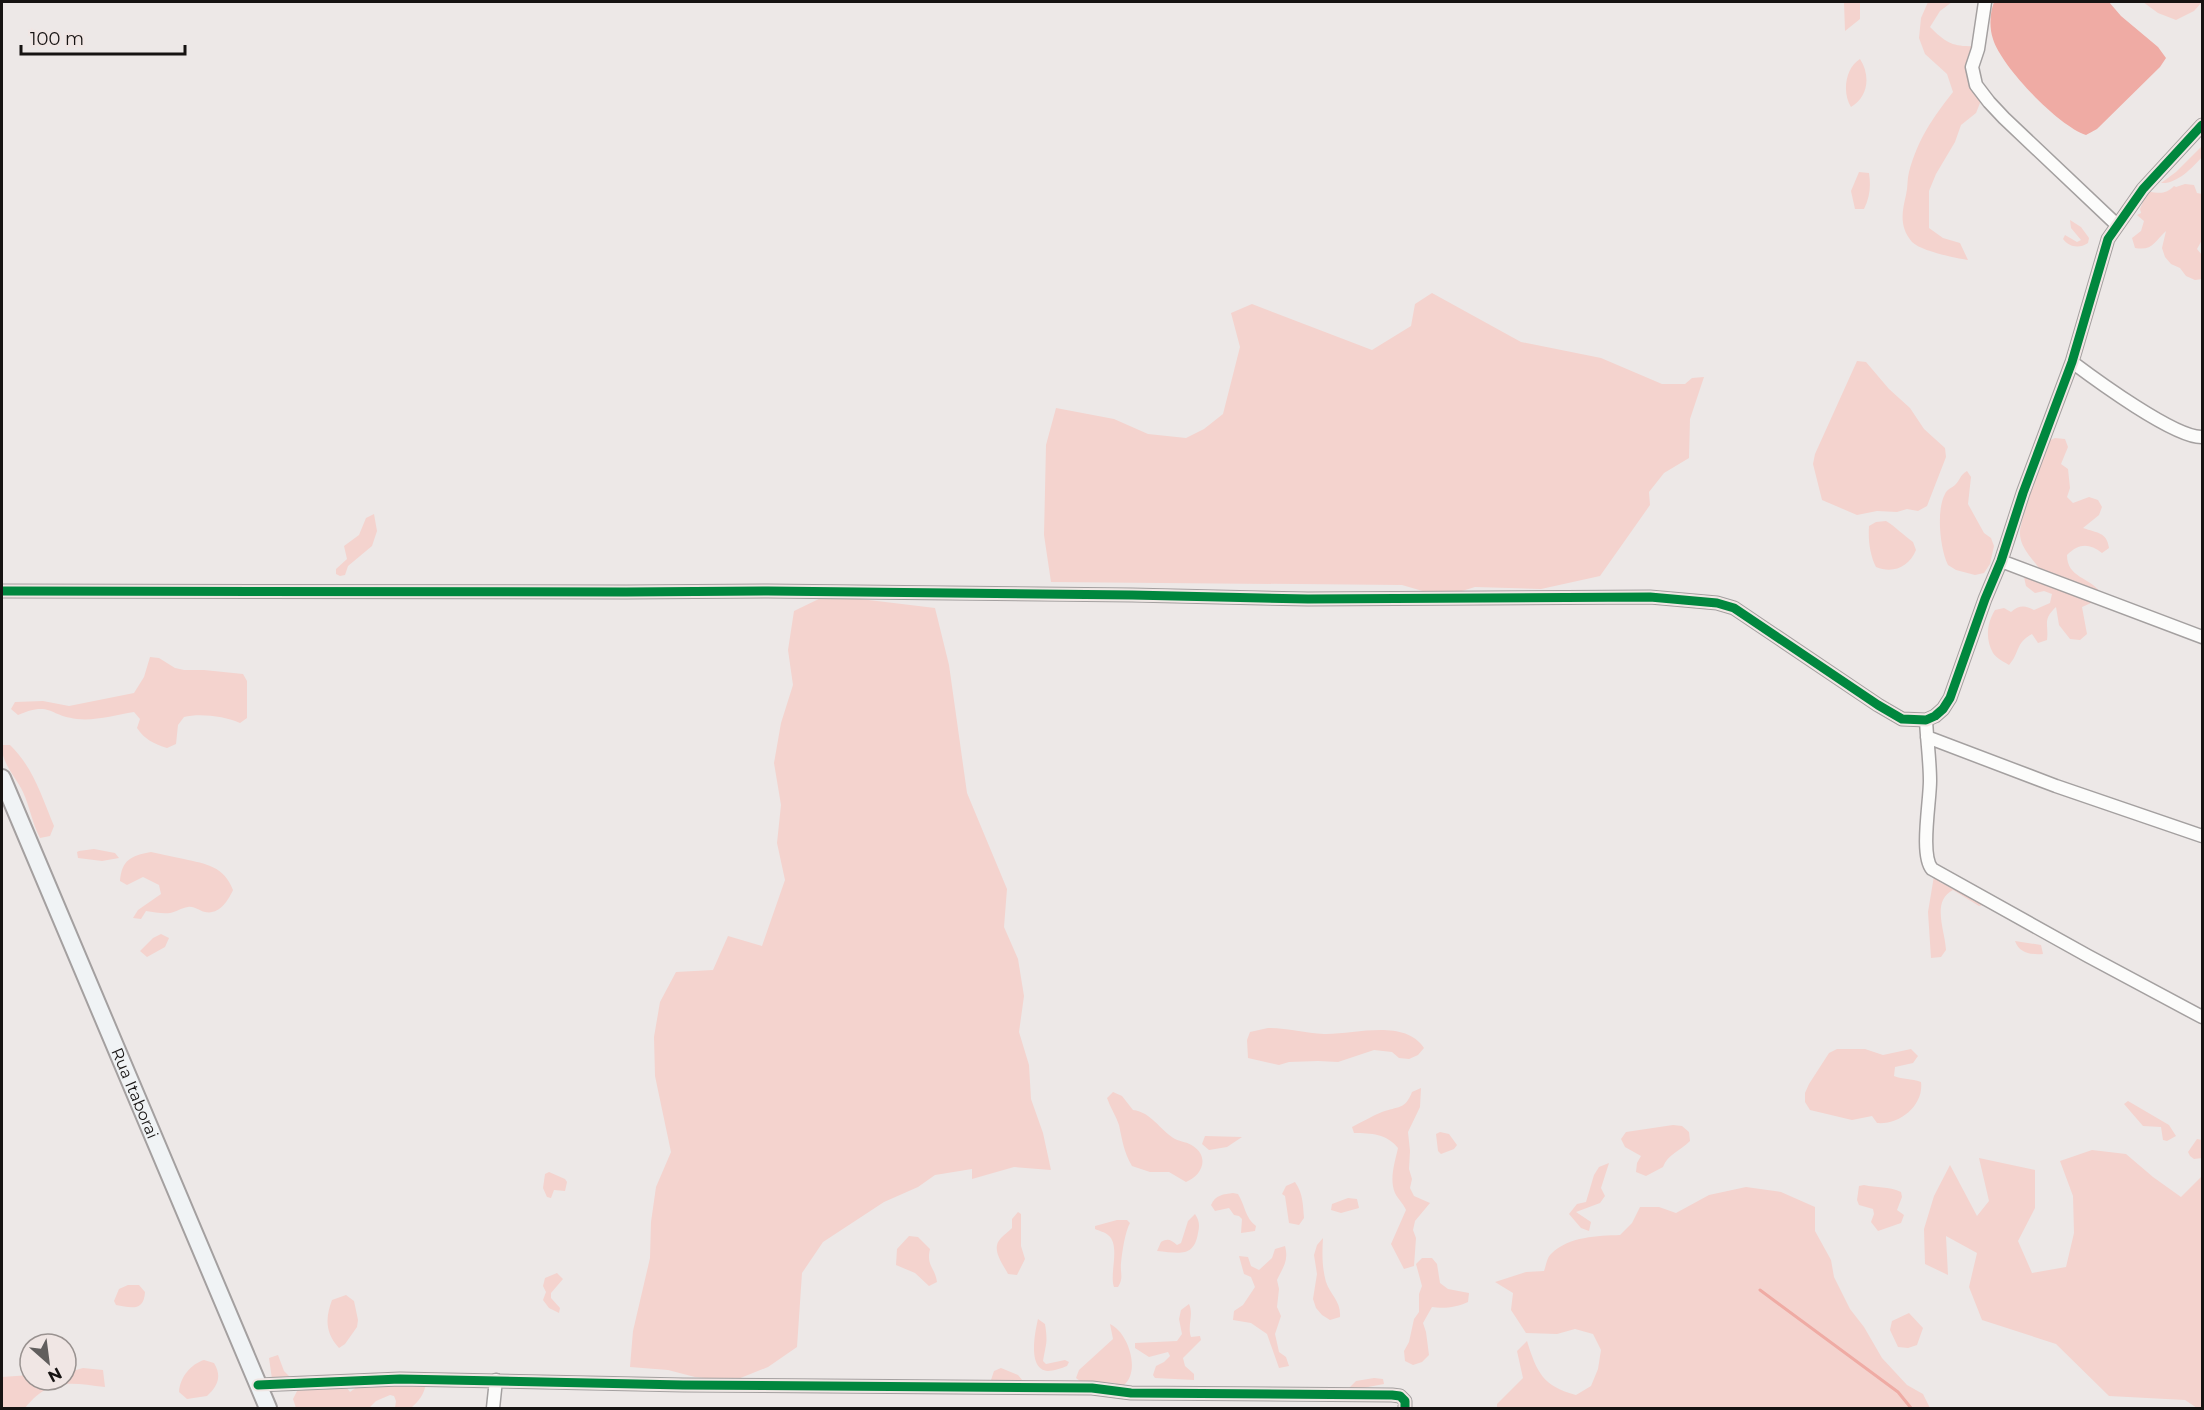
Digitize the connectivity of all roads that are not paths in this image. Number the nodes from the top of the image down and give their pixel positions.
1 (1985, 2) edge
2 (2202, 125) edge
3 (2117, 225) junction
4 (2072, 362) junction
5 (2202, 437) edge
6 (2001, 561) junction
7 (2, 591) edge
8 (2202, 637) edge
9 (1926, 720) junction
10 (1927, 738) junction
11 (2, 778) edge
12 (2202, 836) edge
13 (2202, 1017) edge
14 (496, 1380) junction
15 (258, 1385) junction
16 (268, 1408) edge
17 (493, 1408) edge
18 (1405, 1408) edge

1 - 3 street
2 - 3 street
3 - 4 street
4 - 5 street
4 - 6 street
6 - 8 street
6 - 9 street
7 - 9 street
9 - 10 street
10 - 12 street
10 - 13 street
11 - 15 street, Rua Itaborai
14 - 15 street
14 - 17 street
14 - 18 street
15 - 16 street, Rua Itaborai

